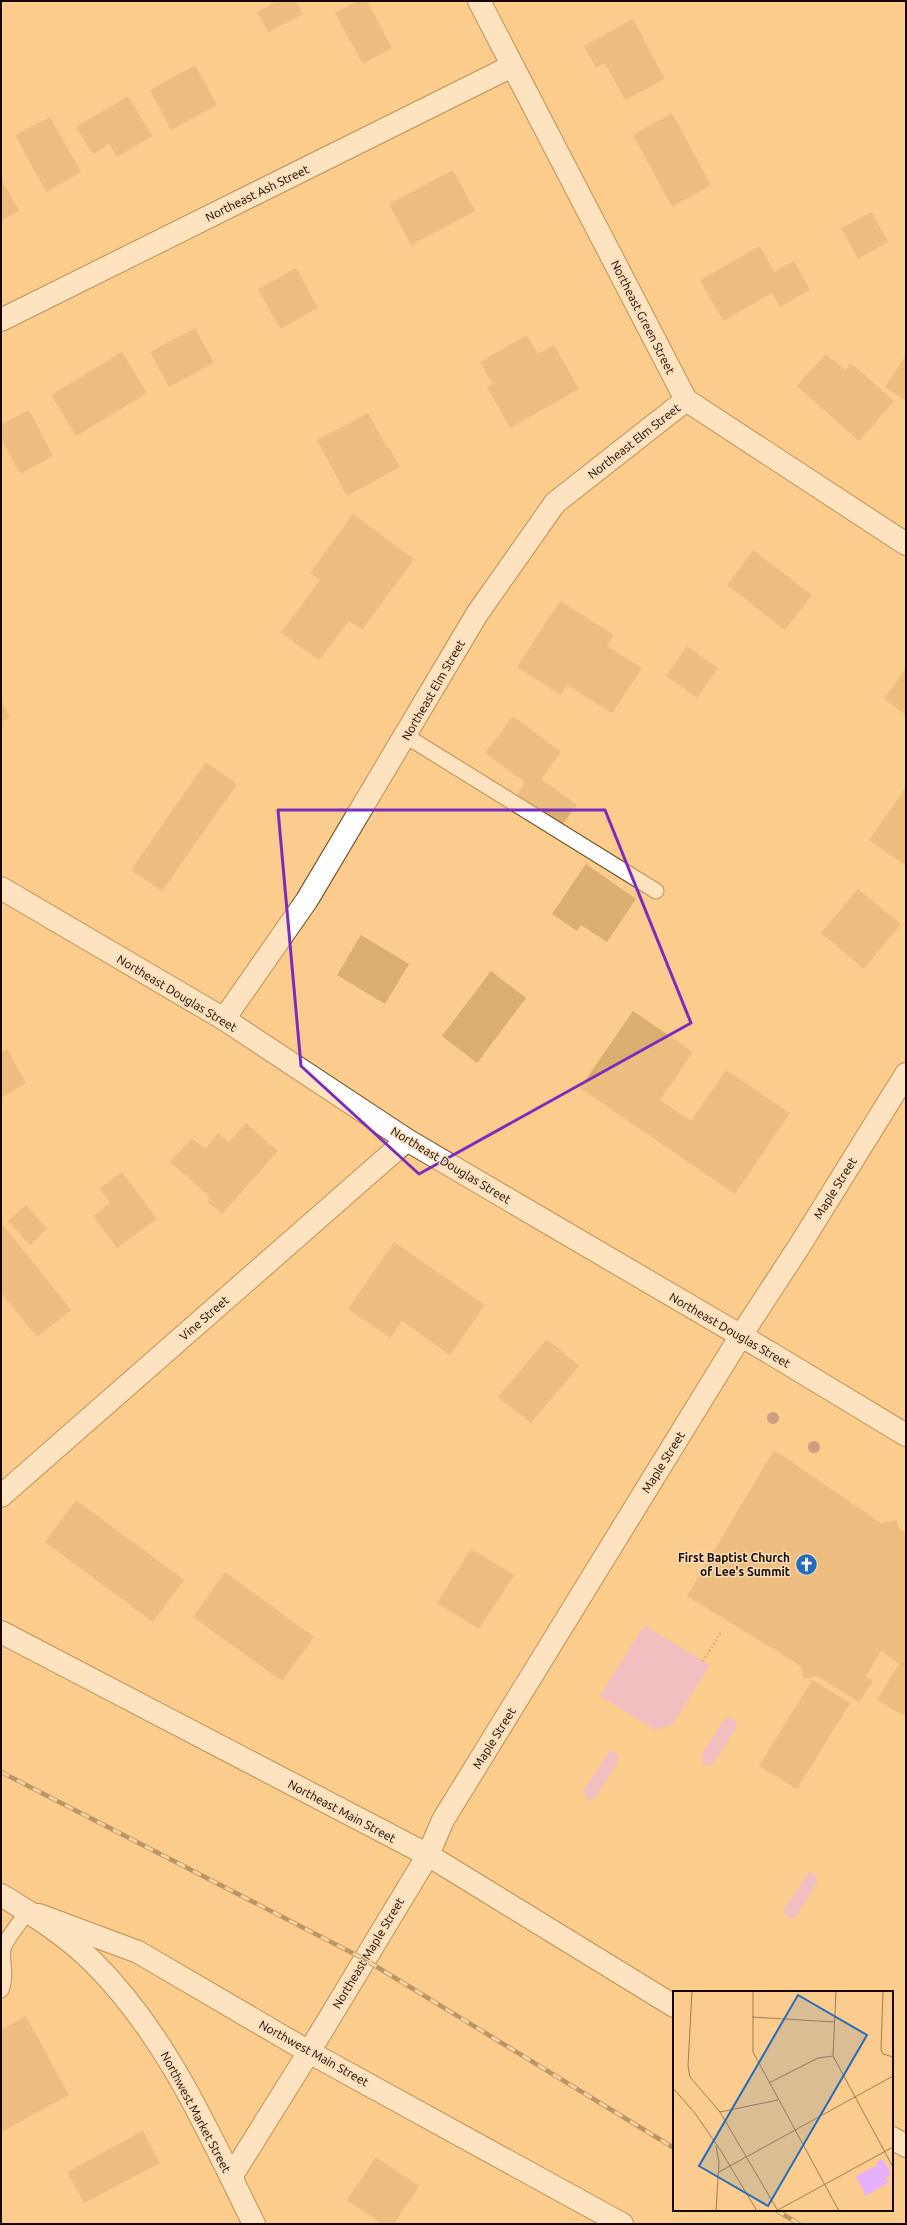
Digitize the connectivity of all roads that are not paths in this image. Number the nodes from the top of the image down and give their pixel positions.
1 (479, 1) edge
2 (512, 66) junction
3 (1, 320) edge
4 (686, 400) junction
5 (906, 544) edge
6 (406, 736) junction
7 (1, 888) edge
8 (656, 891) dead end
9 (224, 1019) junction
10 (906, 1074) edge
11 (407, 1140) junction
12 (740, 1337) junction
13 (906, 1435) edge
14 (1, 1496) edge
15 (1, 1632) edge
16 (428, 1855) junction
17 (1, 1895) edge
18 (28, 1911) junction
19 (1, 1990) edge
20 (673, 2005) edge
21 (310, 2052) junction
22 (893, 2139) edge
23 (906, 2146) edge
24 (231, 2177) junction
25 (254, 2224) edge
26 (622, 2224) edge

1 - 2 street, Northeast Green Street
2 - 3 street, Northeast Ash Street
2 - 4 street, Northeast Green Street
4 - 5 street, Northeast Green Street
4 - 6 street, Northeast Elm Street
6 - 8 lane
6 - 9 street, Northeast Elm Street
7 - 9 street, Northeast Douglas Street
9 - 11 street, Northeast Douglas Street
10 - 12 street, Maple Street
11 - 12 street, Northeast Douglas Street
11 - 14 street, Vine Street
12 - 13 street, Northeast Douglas Street
12 - 16 street, Maple Street
15 - 16 street, Northeast Main Street
16 - 20 street, Northeast Main Street
16 - 21 street, Northeast Maple Street
17 - 18 street, Northwest Main Street
18 - 19 lane
18 - 21 street, Northwest Main Street
18 - 24 street, Northwest Market Street
21 - 24 street, Northwest Market Street
21 - 26 street, Northwest Main Street
22 - 23 street
24 - 25 street, Northwest Market Street

